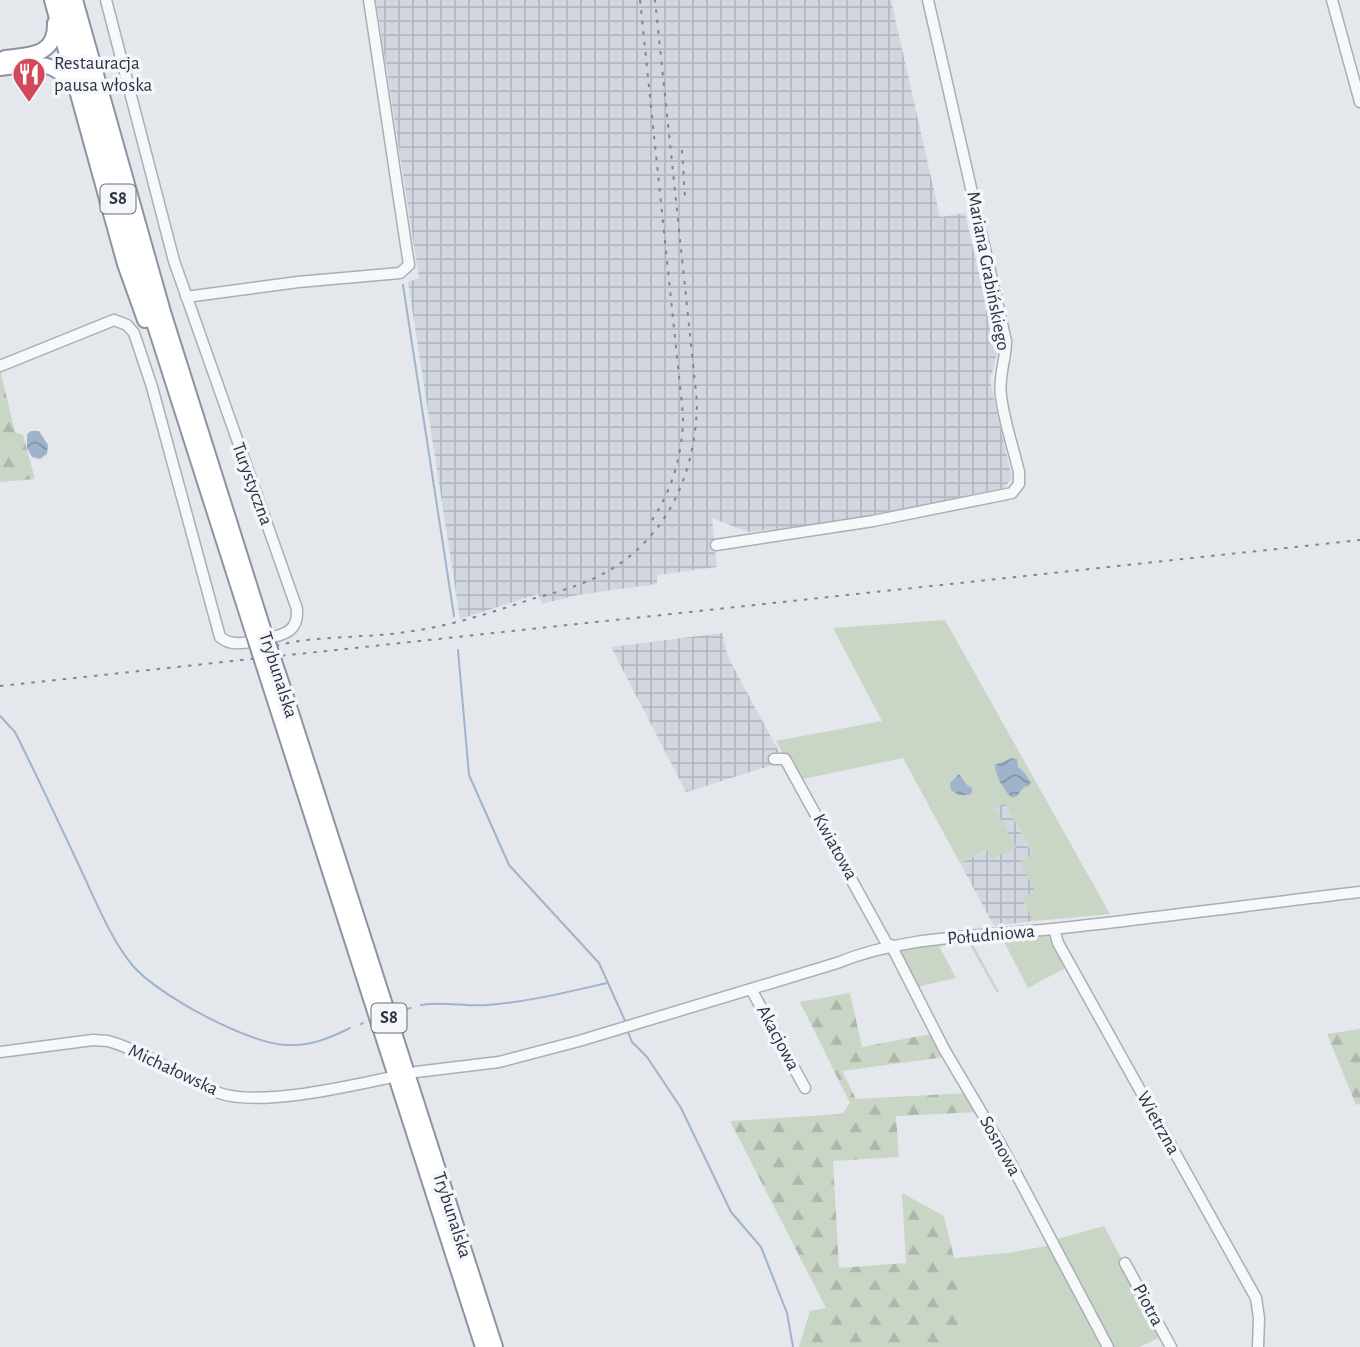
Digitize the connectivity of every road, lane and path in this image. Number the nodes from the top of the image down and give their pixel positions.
1 (75, 0) edge
2 (106, 0) edge
3 (369, 0) edge
4 (928, 0) edge
5 (1332, 0) edge
6 (57, 4) edge
7 (0, 58) edge
8 (0, 68) edge
9 (78, 98) junction
10 (1360, 102) edge
11 (186, 297) junction
12 (0, 366) edge
13 (177, 396) junction
14 (716, 545) dead end
15 (259, 633) junction
16 (277, 690) junction
17 (774, 759) dead end
18 (1360, 892) edge
19 (1054, 929) junction
20 (890, 946) junction
21 (751, 989) junction
22 (0, 1052) edge
23 (416, 1072) dead end
24 (388, 1078) dead end
25 (805, 1088) dead end
26 (1125, 1263) dead end
27 (483, 1347) edge
28 (495, 1347) edge
29 (1108, 1347) edge
30 (1171, 1347) edge
31 (1258, 1347) edge

1 - 15 highway, Trybunalska / S8
2 - 11 street
3 - 11 street
4 - 14 street, Mariana Grabińskiego
5 - 10 street
6 - 7 highway
6 - 9 highway
6 - 13 highway, Trybunalska / S8
8 - 9 highway
9 - 13 highway
11 - 12 street, Turystyczna
13 - 15 highway, Trybunalska / S8
15 - 16 highway, Trybunalska / S8, bridge
16 - 27 highway, Trybunalska / S8
16 - 28 highway, Trybunalska / S8
17 - 20 street, Kwiatowa
18 - 19 street, Południowa
19 - 20 street, Południowa
19 - 31 street, Wietrzna
20 - 21 street, Południowa
20 - 29 street, Sosnowa
21 - 23 street, Południowa
21 - 25 street, Akacjowa
22 - 24 street, Michałowska
26 - 30 street, Piotra

